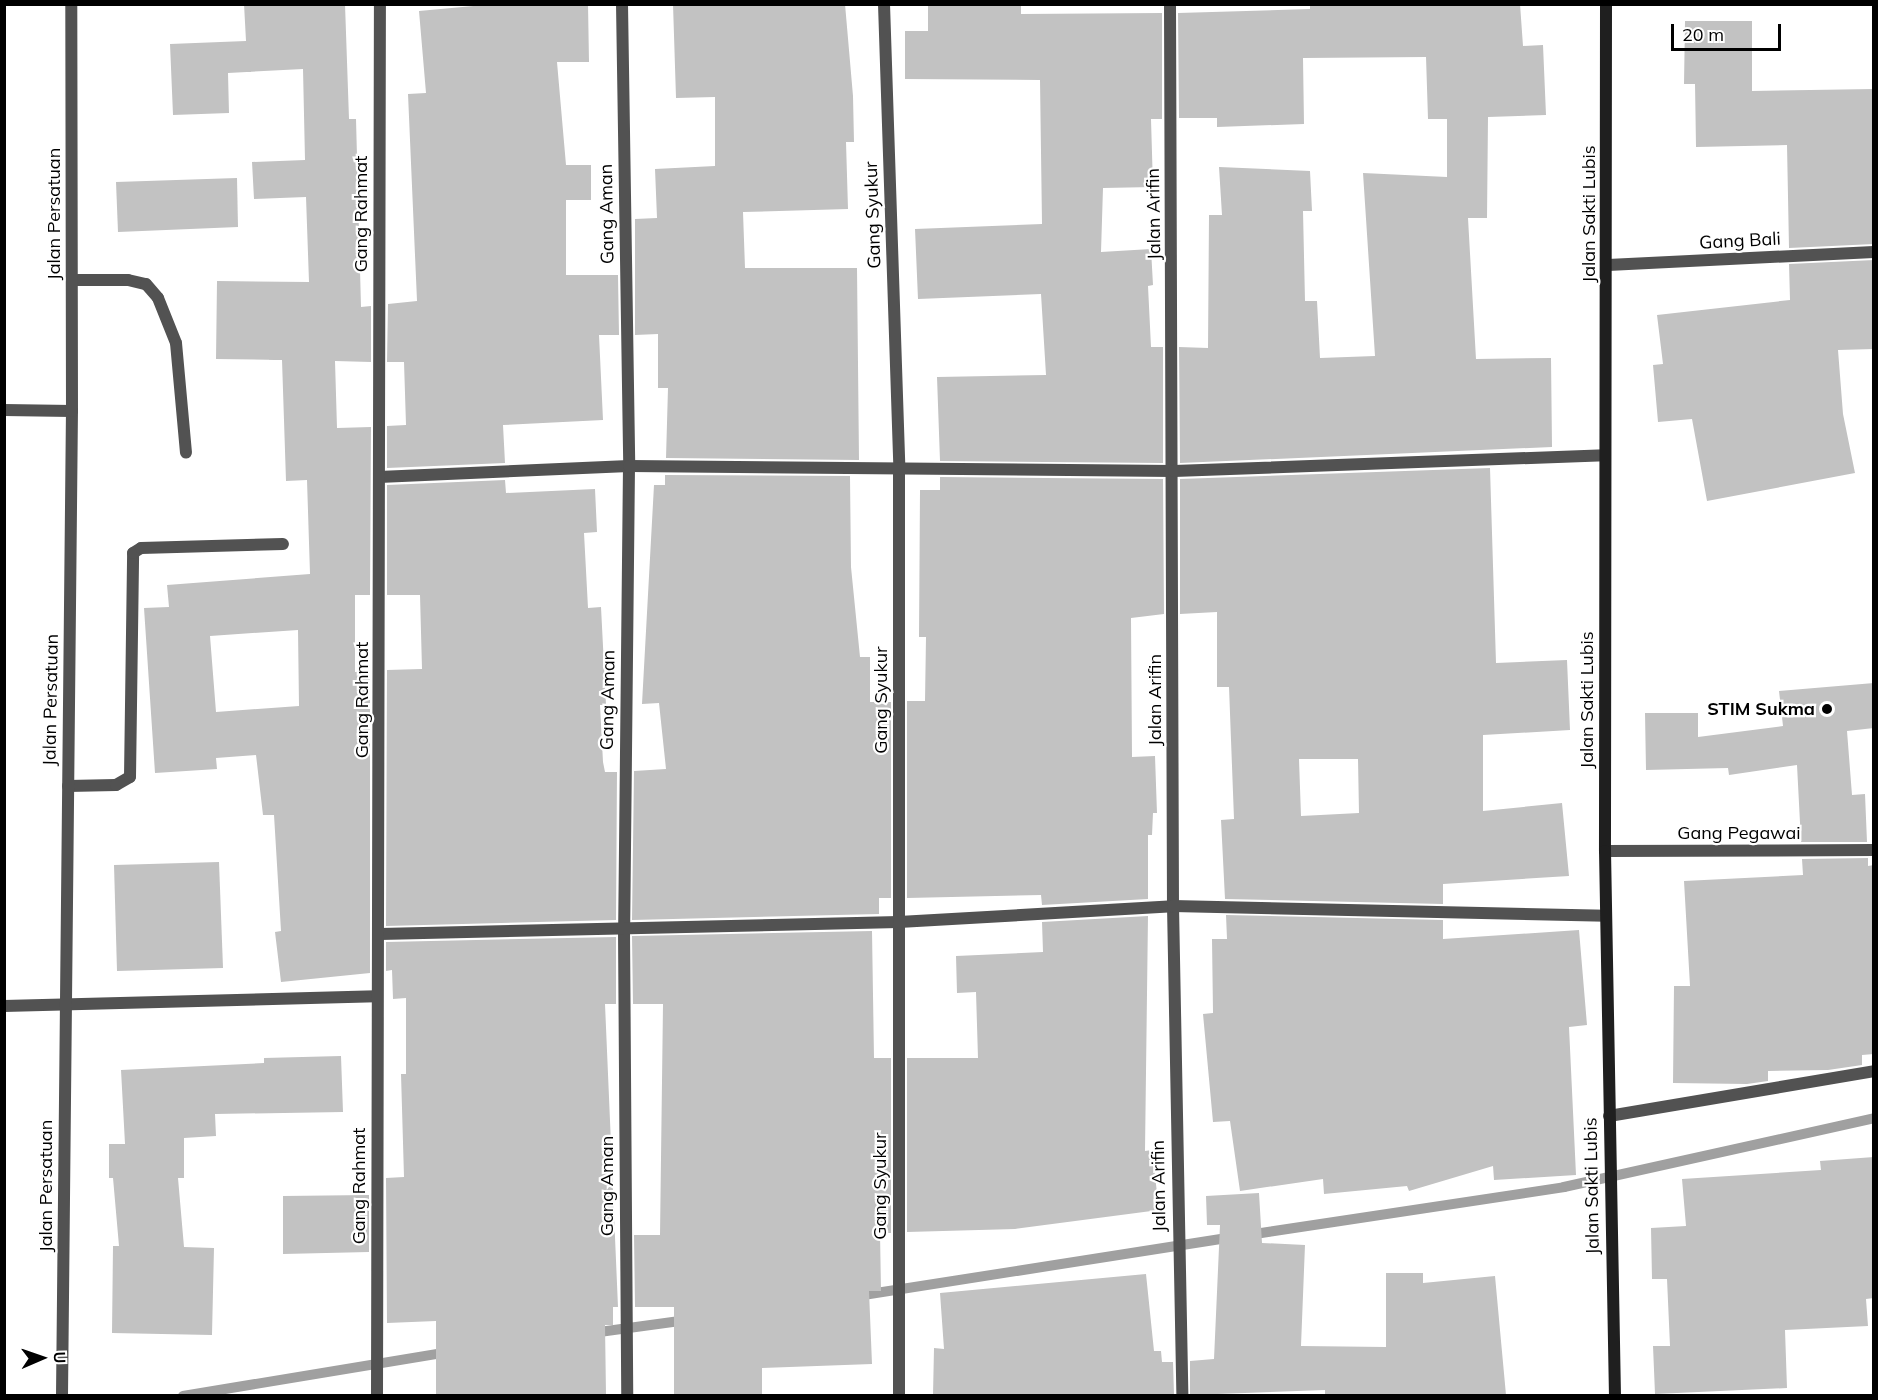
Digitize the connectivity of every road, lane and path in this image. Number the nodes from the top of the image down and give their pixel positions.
1 (71, 4) edge
2 (380, 4) edge
3 (622, 4) edge
4 (884, 4) edge
5 (1170, 4) edge
6 (1606, 4) edge
7 (1874, 252) edge
8 (1608, 265) junction
9 (72, 280) junction
10 (4, 410) edge
11 (72, 411) junction
12 (186, 453) dead end
13 (1605, 455) junction
14 (629, 466) junction
15 (899, 468) junction
16 (1174, 471) junction
17 (379, 477) junction
18 (283, 544) dead end
19 (68, 786) junction
20 (1874, 850) edge
21 (1605, 851) junction
22 (1173, 906) junction
23 (1606, 916) junction
24 (899, 922) junction
25 (624, 930) junction
26 (380, 934) junction
27 (376, 996) junction
28 (65, 1005) junction
29 (4, 1006) edge
30 (1874, 1071) edge
31 (1609, 1116) junction
32 (377, 1393) edge
33 (62, 1395) edge
34 (627, 1395) edge
35 (899, 1395) edge
36 (1182, 1395) edge
37 (1615, 1395) edge

1 - 9 street, Jalan Persatuan
2 - 17 street, Gang Rahmat
3 - 14 street, Gang Aman
4 - 15 street, Gang Syukur
5 - 16 street, Jalan Arifin
6 - 8 street, Jalan Sakti Lubis
7 - 8 street, Gang Bali
8 - 13 street, Jalan Sakti Lubis
9 - 11 street, Jalan Persatuan
9 - 12 street
10 - 11 street
11 - 19 street, Jalan Persatuan
13 - 16 street
13 - 21 street, Jalan Sakti Lubis
14 - 15 street
14 - 17 street
14 - 25 street, Gang Aman
15 - 16 street
15 - 24 street, Gang Syukur
16 - 22 street, Jalan Arifin
17 - 26 street, Gang Rahmat
18 - 19 street
19 - 28 street, Jalan Persatuan
20 - 21 street, Gang Pegawai
21 - 23 street, Jalan Sakti Lubis
22 - 23 street
22 - 24 street
22 - 36 street, Jalan Arifin
23 - 31 street, Jalan Sakti Lubis
24 - 25 street
24 - 35 street, Gang Syukur
25 - 26 street
25 - 34 street, Gang Aman
26 - 27 street, Gang Rahmat
27 - 28 street
27 - 32 street, Gang Rahmat
28 - 29 street
28 - 33 street, Jalan Persatuan
30 - 31 street
31 - 37 street, Jalan Sakti Lubis

